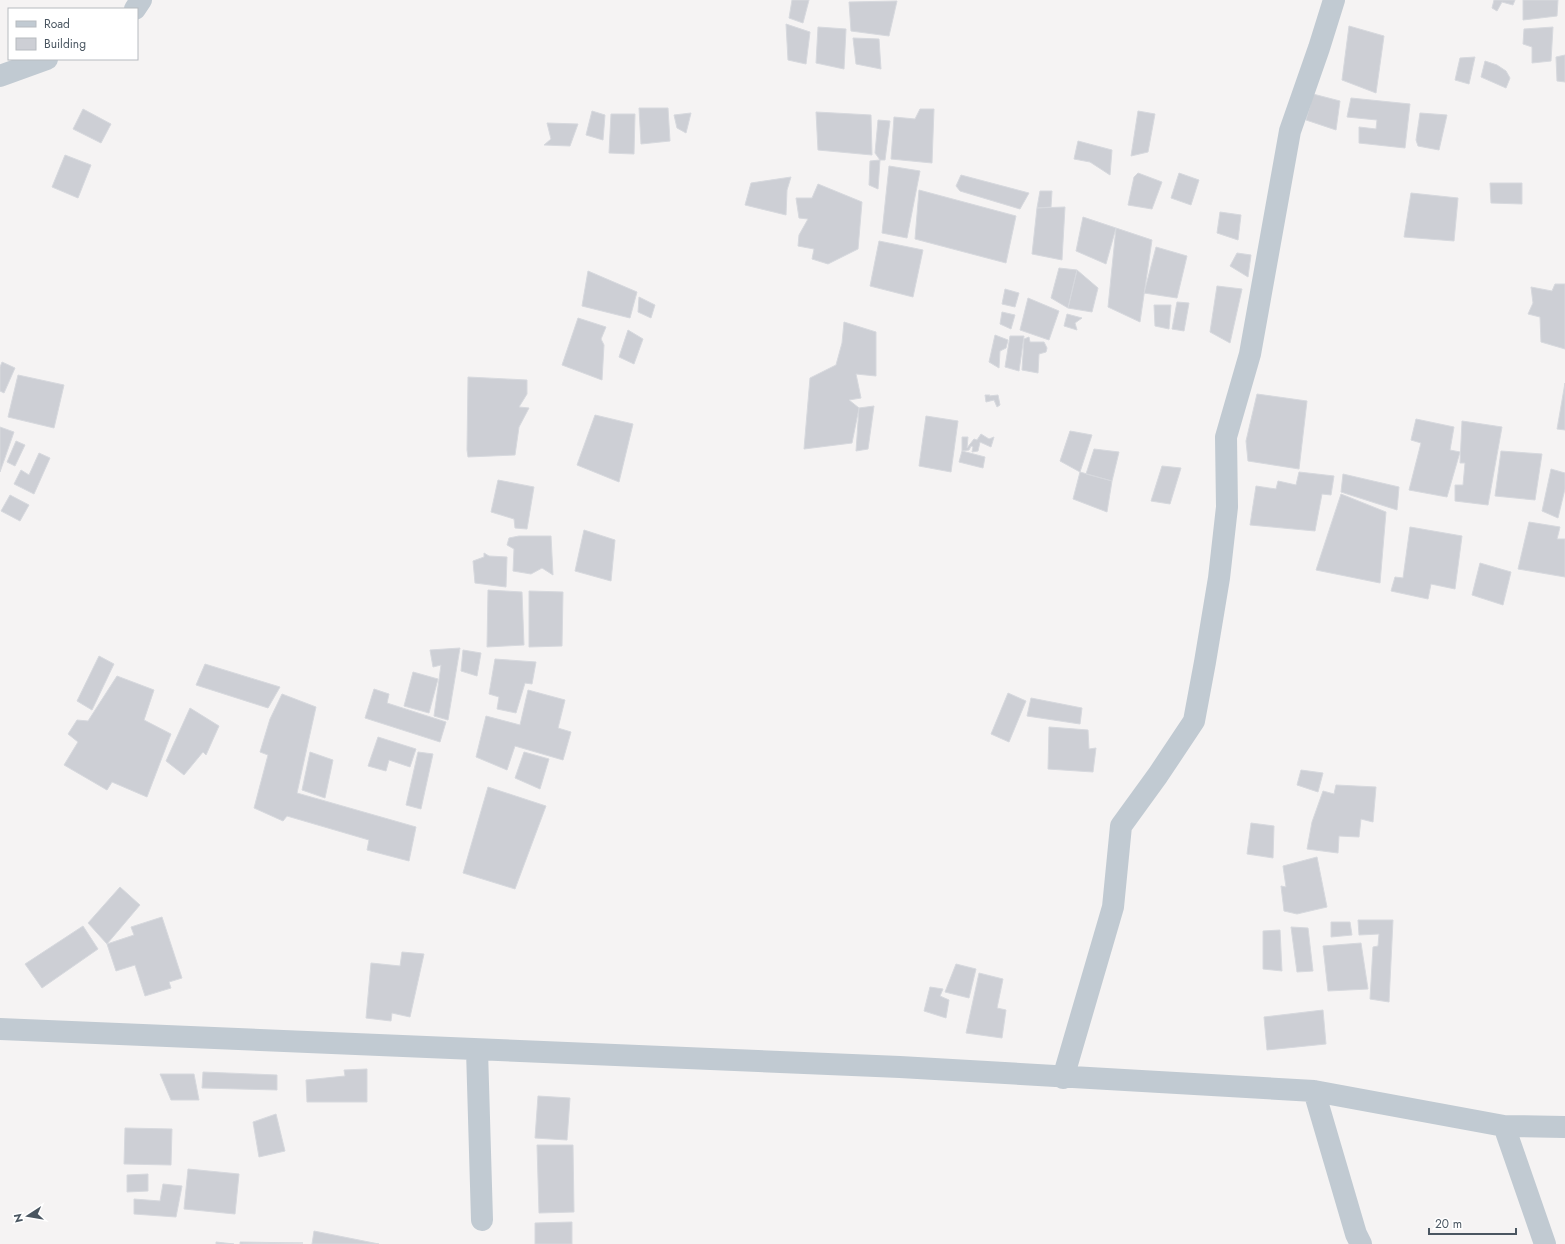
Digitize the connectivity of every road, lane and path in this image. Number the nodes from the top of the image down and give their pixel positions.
1 (142, 0) edge
2 (1334, 0) edge
3 (136, 8) edge
4 (44, 60) edge
5 (0, 76) edge
6 (0, 1030) edge
7 (477, 1050) junction
8 (1063, 1078) junction
9 (1314, 1091) junction
10 (1504, 1126) junction
11 (1565, 1127) edge
12 (482, 1220) dead end
13 (1361, 1244) edge
14 (1545, 1244) edge

1 - 3 street
2 - 8 street
4 - 5 street
6 - 7 street
7 - 8 street
7 - 12 street
8 - 9 street
9 - 10 street
9 - 13 street
10 - 11 street
10 - 14 street

